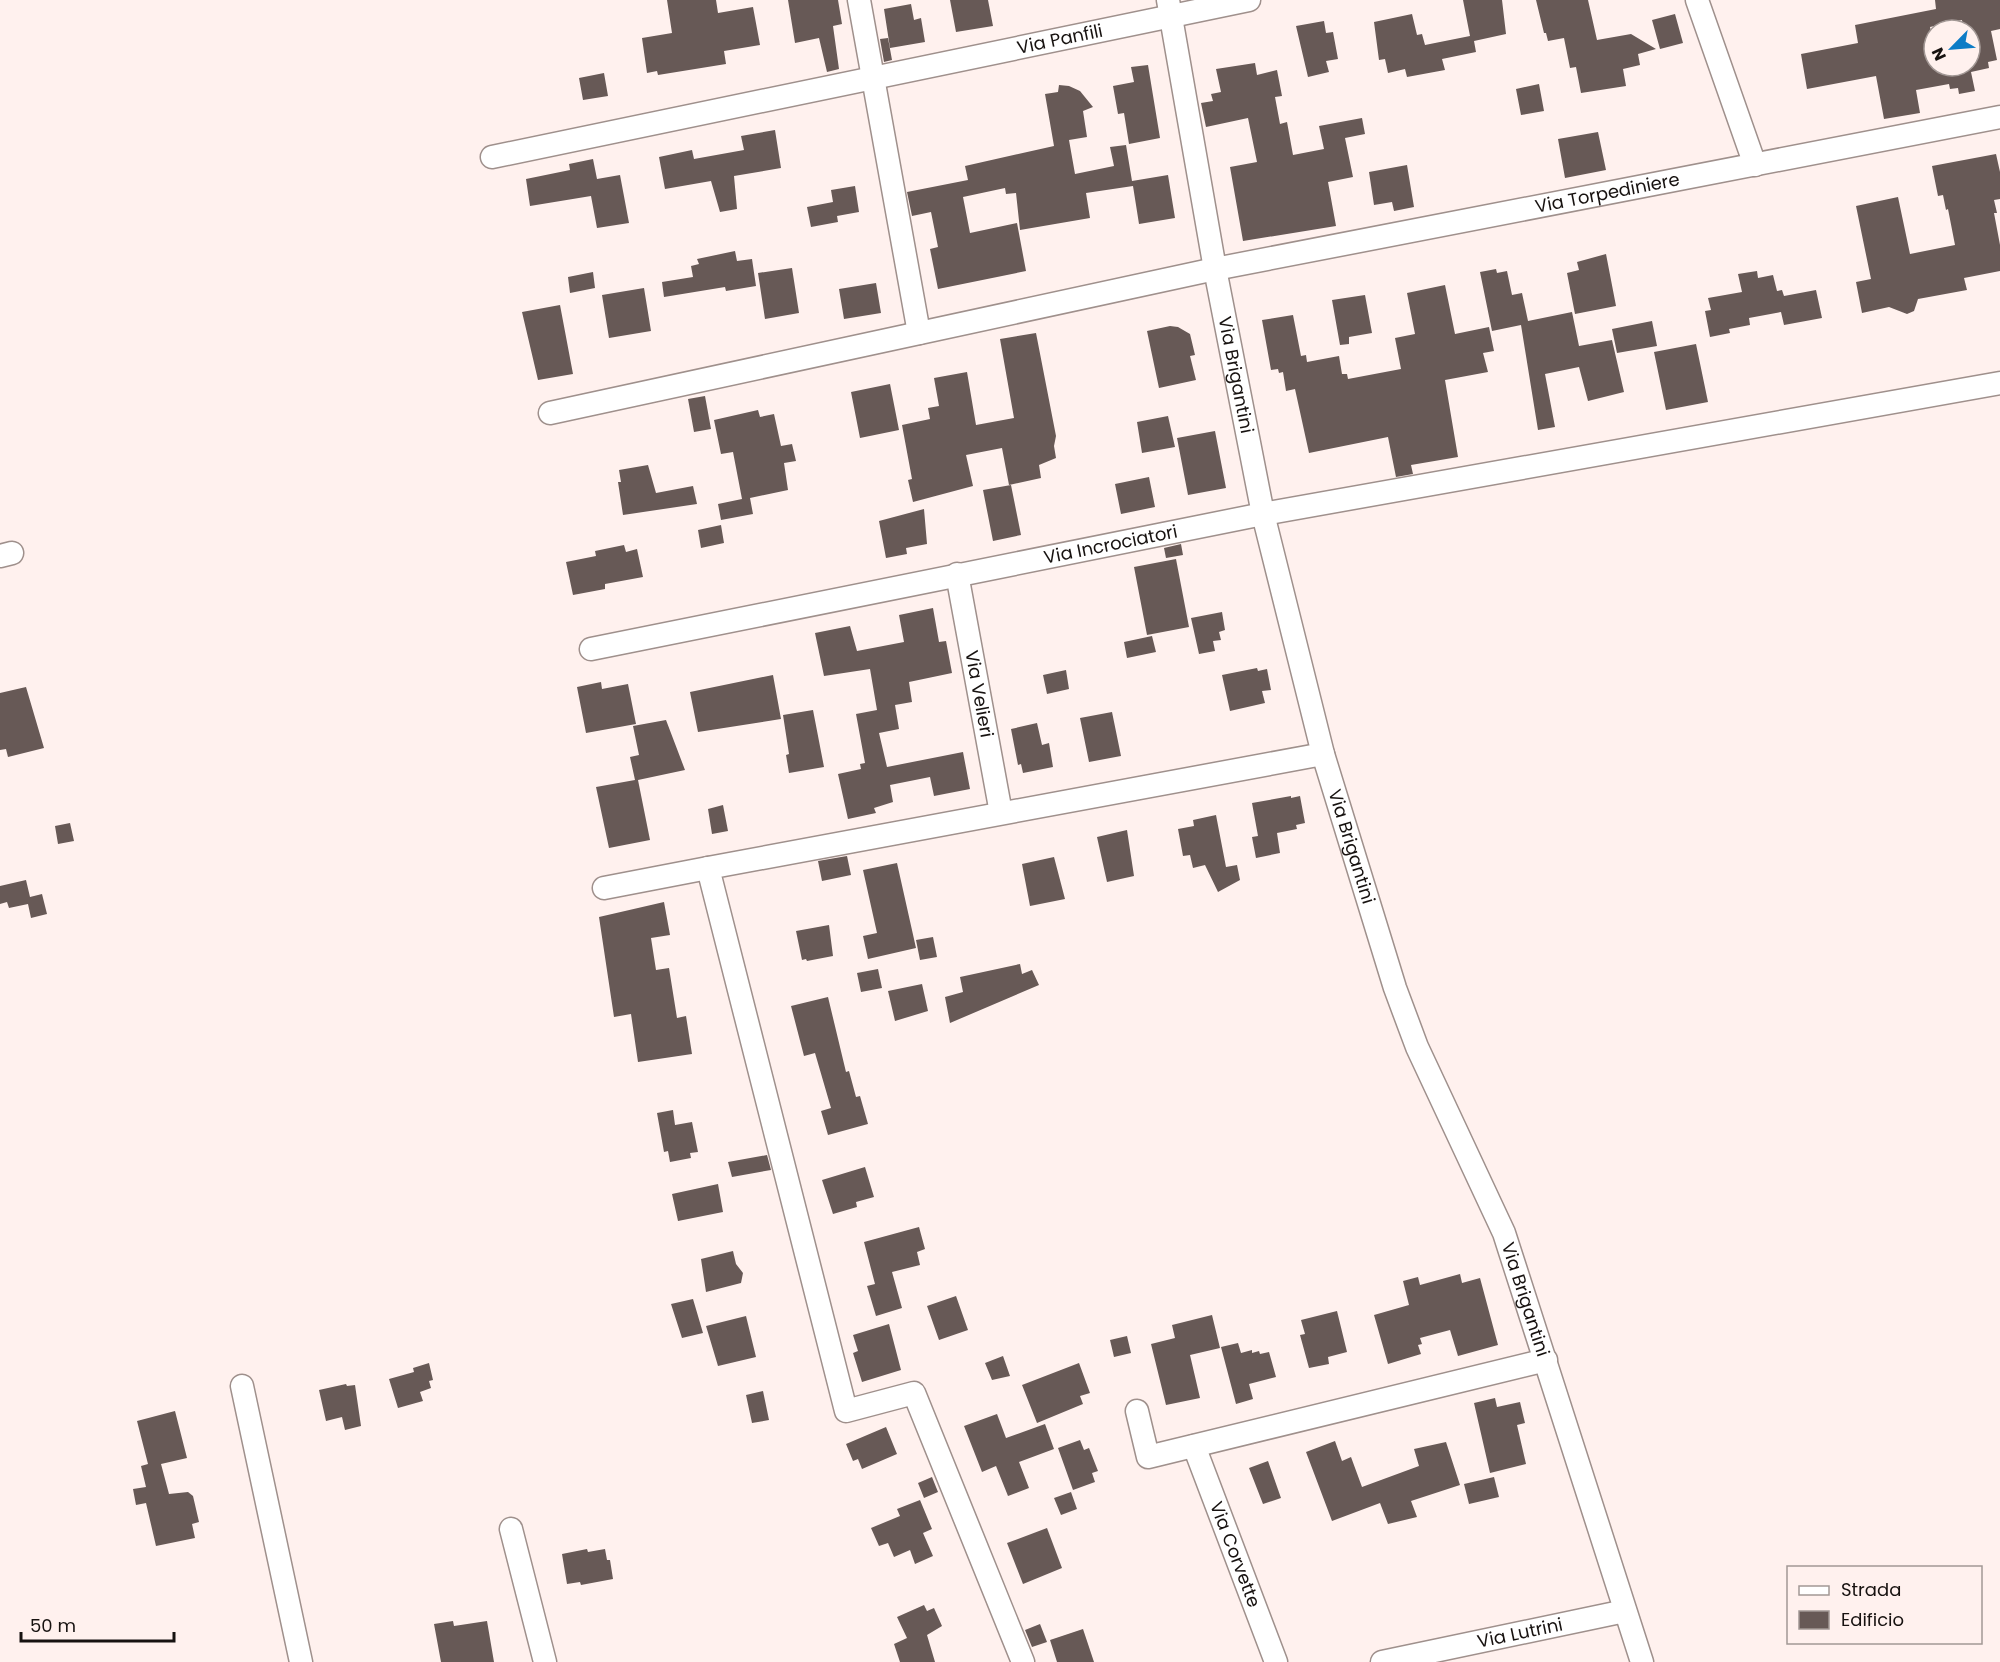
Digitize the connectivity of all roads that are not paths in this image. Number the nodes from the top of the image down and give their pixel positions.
1 (859, 0) edge
2 (1249, 0) edge
3 (1697, 0) edge
4 (1169, 8) edge
5 (871, 77) junction
6 (2000, 117) edge
7 (492, 157) dead end
8 (1755, 165) junction
9 (1215, 269) junction
10 (919, 333) junction
11 (2000, 383) edge
12 (550, 413) dead end
13 (1263, 514) junction
14 (957, 574) junction
15 (591, 649) dead end
16 (1323, 754) junction
17 (1000, 813) junction
18 (708, 868) junction
19 (604, 888) dead end
20 (1546, 1360) junction
21 (242, 1386) dead end
22 (1137, 1411) dead end
23 (1194, 1446) junction
24 (511, 1529) dead end
25 (1624, 1611) junction
26 (301, 1662) edge
27 (545, 1662) edge
28 (1023, 1662) edge
29 (1276, 1662) edge
30 (1382, 1662) edge
31 (1642, 1662) edge

1 - 5 street
2 - 4 street, Via Panfili
3 - 8 street
4 - 5 street, Via Panfili
4 - 9 street, Via Brigantini
5 - 7 street, Via Panfili
5 - 10 street
6 - 8 street, Via Torpediniere
8 - 9 street, Via Torpediniere
9 - 10 street, Via Torpediniere
9 - 13 street, Via Brigantini
10 - 12 street, Via Torpediniere
11 - 13 street, Via Incrociatori
13 - 14 street, Via Incrociatori
13 - 16 street, Via Brigantini
14 - 15 street, Via Incrociatori
14 - 17 street, Via Velieri
16 - 17 street
16 - 20 street, Via Brigantini
17 - 18 street
18 - 19 street
18 - 28 street
20 - 23 street
20 - 25 street, Via Brigantini
21 - 26 street
22 - 23 street
23 - 29 street, Via Corvette
24 - 27 street
25 - 30 street, Via Lutrini
25 - 31 street, Via Brigantini

